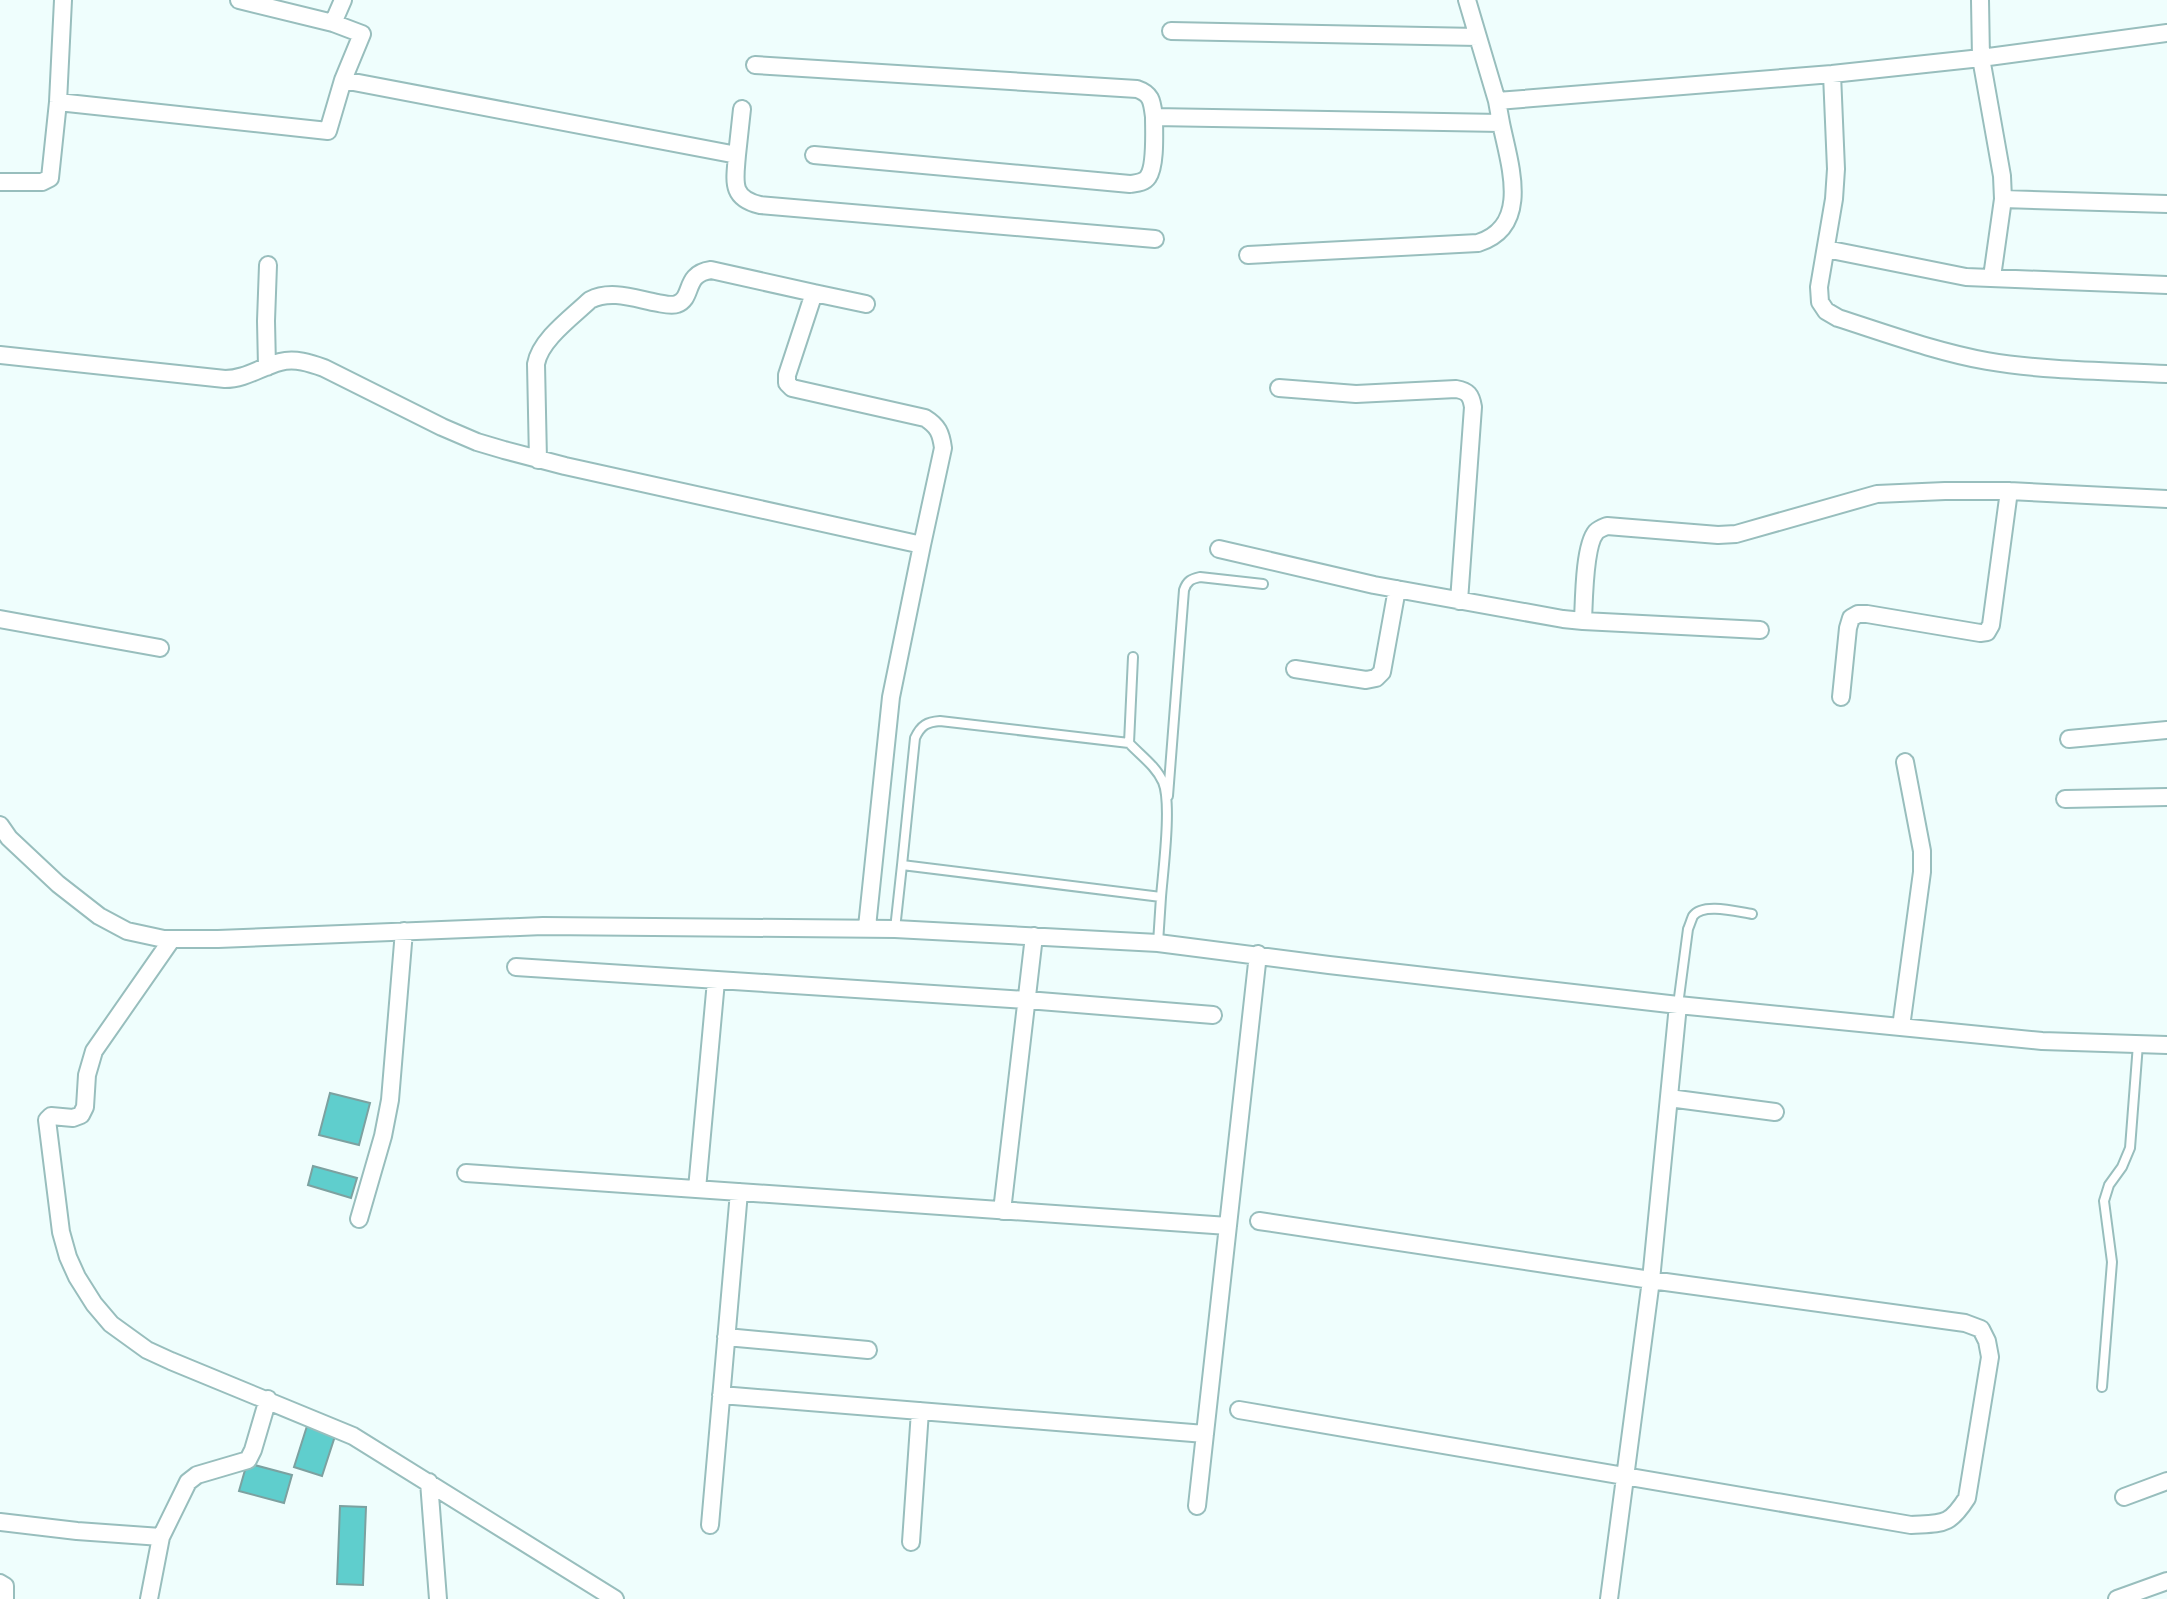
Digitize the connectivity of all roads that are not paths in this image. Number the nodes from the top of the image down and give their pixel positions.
1 (63, 0) edge
2 (239, 0) edge
3 (343, 0) edge
4 (1467, 0) edge
5 (1980, 0) edge
6 (333, 23) junction
7 (1171, 31) dead end
8 (2167, 33) edge
9 (1478, 37) junction
10 (1981, 58) junction
11 (755, 65) dead end
12 (1832, 74) junction
13 (343, 80) junction
14 (1497, 101) junction
15 (58, 102) junction
16 (742, 109) dead end
17 (1154, 117) junction
18 (1501, 123) junction
19 (737, 155) junction
20 (814, 155) dead end
21 (0, 182) edge
22 (2003, 199) junction
23 (2167, 204) edge
24 (1155, 239) dead end
25 (1826, 249) junction
26 (1248, 255) dead end
27 (268, 265) dead end
28 (1992, 277) junction
29 (2167, 285) edge
30 (814, 293) junction
31 (866, 304) dead end
32 (0, 355) edge
33 (267, 367) junction
34 (2167, 374) edge
35 (1279, 388) dead end
36 (538, 460) junction
37 (2009, 491) junction
38 (2167, 499) edge
39 (922, 545) junction
40 (1219, 549) dead end
41 (1263, 584) dead end
42 (1397, 589) junction
43 (1459, 601) junction
44 (0, 619) edge
45 (1583, 621) junction
46 (1760, 630) dead end
47 (160, 648) dead end
48 (1133, 657) dead end
49 (1295, 669) dead end
50 (1841, 697) dead end
51 (2167, 730) edge
52 (2069, 739) dead end
53 (1129, 743) junction
54 (1905, 762) dead end
55 (1168, 796) junction
56 (2167, 797) edge
57 (2065, 799) dead end
58 (0, 825) edge
59 (902, 865) junction
60 (1161, 897) junction
61 (1752, 914) dead end
62 (867, 927) junction
63 (895, 929) junction
64 (404, 931) junction
65 (1034, 936) junction
66 (172, 939) junction
67 (1158, 943) junction
68 (1258, 954) junction
69 (516, 967) dead end
70 (716, 981) junction
71 (1027, 1000) junction
72 (1678, 1005) junction
73 (1213, 1015) dead end
74 (1901, 1027) junction
75 (2138, 1044) junction
76 (2167, 1045) edge
77 (1669, 1098) junction
78 (1775, 1112) dead end
79 (466, 1173) dead end
80 (697, 1189) junction
81 (739, 1192) junction
82 (1002, 1211) junction
83 (359, 1219) dead end
84 (1259, 1221) dead end
85 (1228, 1226) junction
86 (1651, 1280) junction
87 (726, 1337) junction
88 (868, 1350) dead end
89 (2102, 1387) dead end
90 (721, 1395) junction
91 (268, 1399) junction
92 (1239, 1410) dead end
93 (920, 1411) junction
94 (1205, 1434) junction
95 (1625, 1476) junction
96 (2167, 1481) edge
97 (429, 1482) junction
98 (2124, 1497) dead end
99 (1197, 1506) dead end
100 (0, 1522) edge
101 (710, 1525) dead end
102 (161, 1537) junction
103 (911, 1542) dead end
104 (2167, 1581) edge
105 (0, 1583) edge
106 (5, 1599) edge
107 (149, 1599) edge
108 (438, 1599) edge
109 (615, 1599) edge
110 (1609, 1599) edge
111 (2117, 1599) edge

1 - 15 street
2 - 6 street
3 - 6 street
4 - 9 street
5 - 10 street
6 - 13 street
7 - 9 street
8 - 10 street
9 - 14 street
10 - 12 street
10 - 22 street
11 - 17 street
12 - 14 street
12 - 25 street
13 - 15 street
13 - 19 street
14 - 18 street
15 - 21 street
16 - 19 street
17 - 18 street
17 - 20 street
18 - 26 street
19 - 24 street
22 - 23 street
22 - 28 street
25 - 28 street
25 - 34 street
27 - 33 street
28 - 29 street
30 - 31 street
30 - 36 street
30 - 39 street
32 - 33 street
33 - 36 street
35 - 43 street
36 - 39 street
37 - 38 street
37 - 45 street
37 - 50 street
39 - 62 street
40 - 42 street
41 - 55 lane
42 - 43 street
42 - 49 street
43 - 45 street
44 - 47 street
45 - 46 street
48 - 53 lane
51 - 52 street
53 - 55 lane
53 - 59 lane
54 - 74 street
55 - 60 lane
56 - 57 street
58 - 66 street
59 - 60 lane
59 - 63 lane
60 - 67 lane
61 - 72 lane
62 - 63 street
62 - 64 street
63 - 65 street
64 - 66 street
64 - 83 street
65 - 67 street
65 - 71 street
66 - 91 street
67 - 68 street
68 - 72 street
68 - 85 street
69 - 70 street
70 - 71 street
70 - 80 street
71 - 73 street
71 - 82 street
72 - 74 street
72 - 77 street
74 - 75 street
75 - 76 street
75 - 89 lane
77 - 78 street
77 - 86 street
79 - 80 street
80 - 81 street
81 - 82 street
81 - 87 street
82 - 85 street
84 - 86 street
85 - 94 street
86 - 95 street
86 - 95 street
87 - 88 street
87 - 90 street
90 - 93 street
90 - 101 street
91 - 97 street
91 - 102 street
92 - 95 street
93 - 94 street
93 - 103 street
94 - 99 street
95 - 110 street
96 - 98 street
97 - 108 street
97 - 109 street
100 - 102 street
102 - 107 street
104 - 111 street
105 - 106 street

